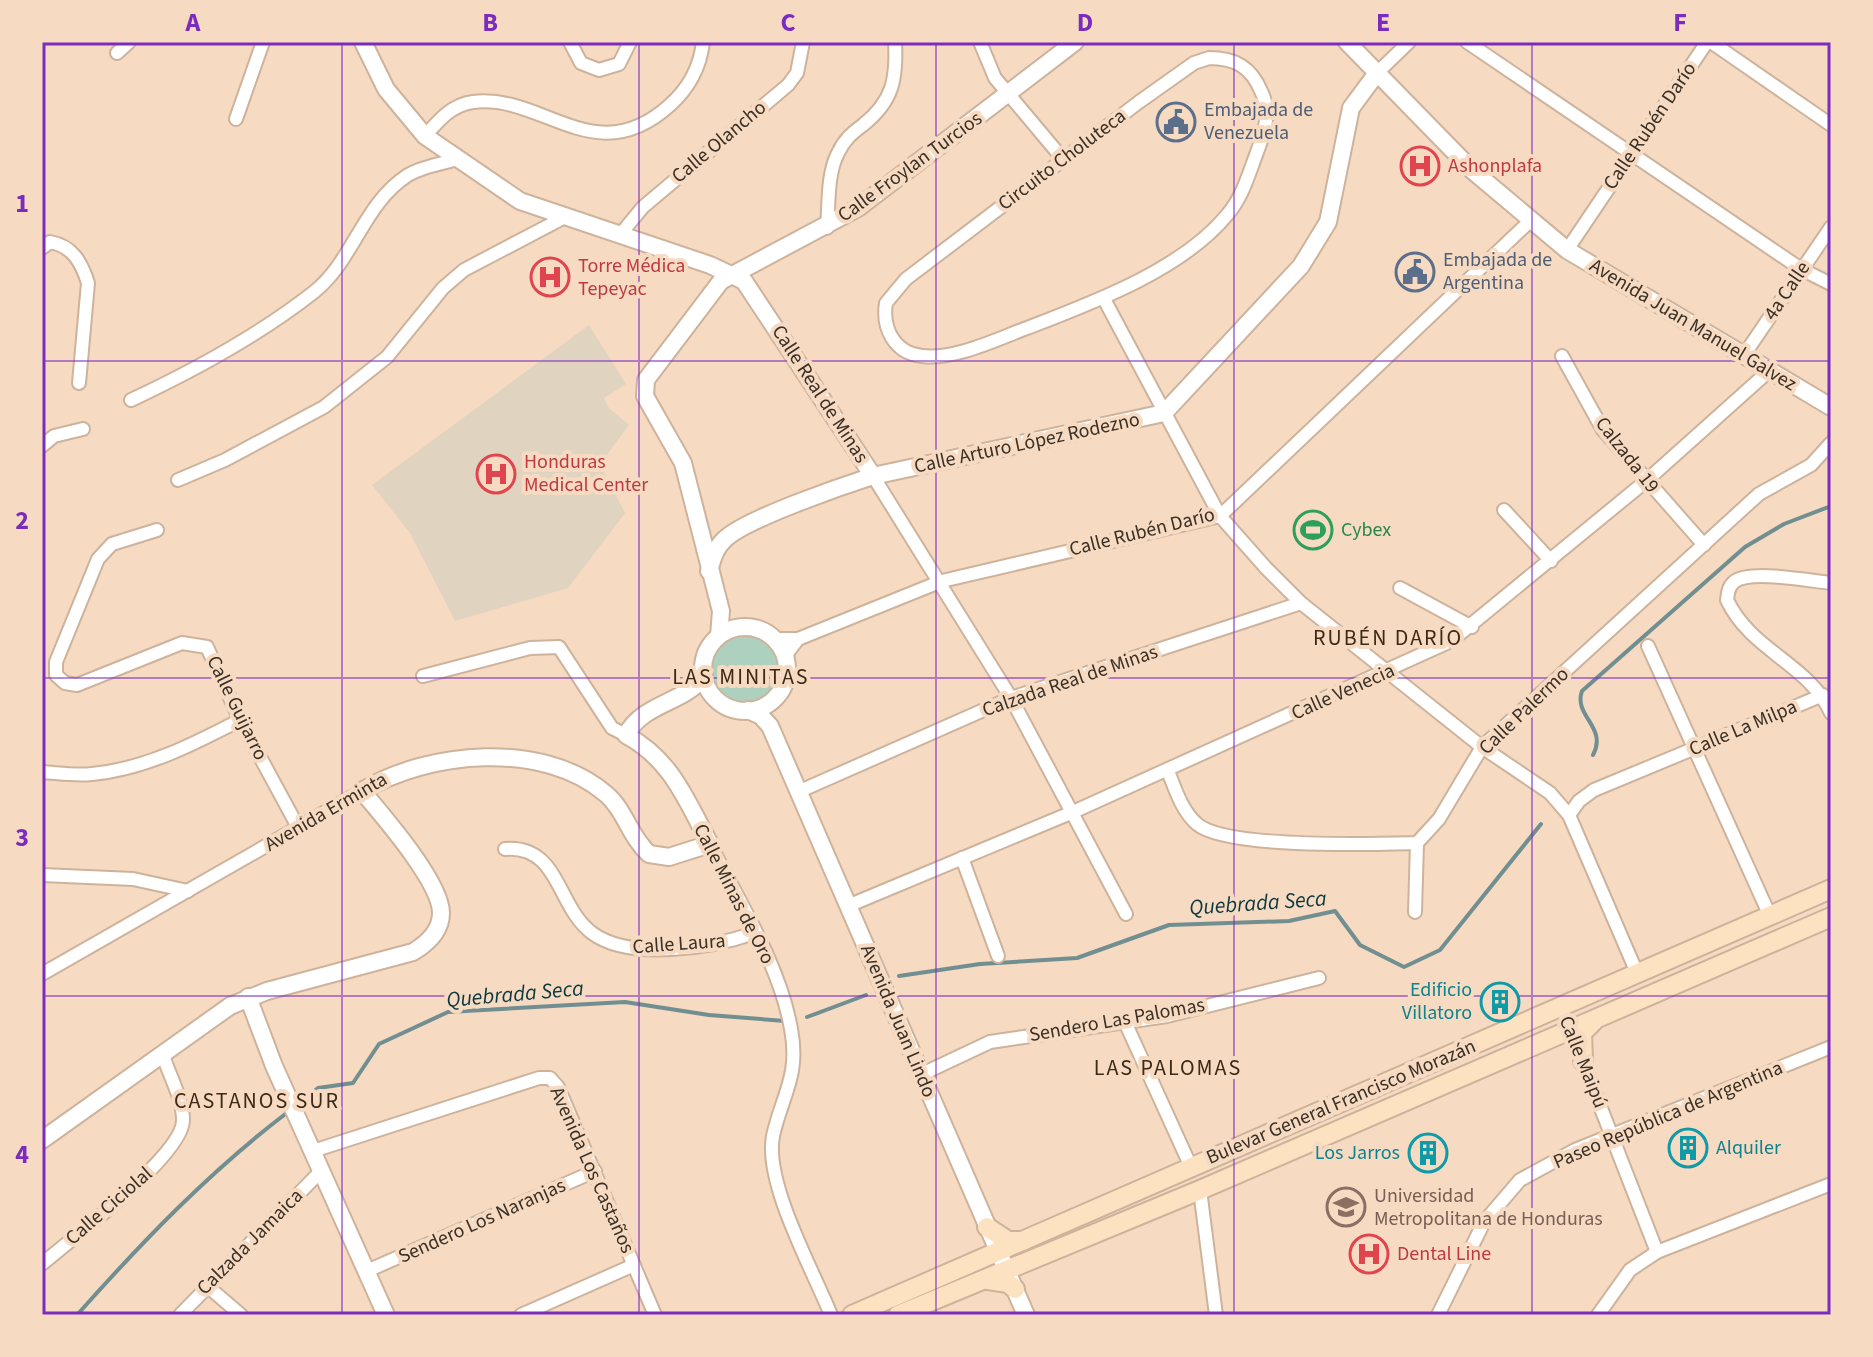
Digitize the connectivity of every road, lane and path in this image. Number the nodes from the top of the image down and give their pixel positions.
1 (129, 42) edge
2 (263, 42) edge
3 (363, 42) edge
4 (570, 42) edge
5 (630, 42) edge
6 (703, 42) edge
7 (803, 42) edge
8 (895, 42) edge
9 (980, 42) edge
10 (1075, 42) edge
11 (1347, 42) edge
12 (1409, 42) edge
13 (1467, 42) edge
14 (1709, 42) edge
15 (117, 53) dead end
16 (1377, 73) junction
17 (1008, 94) junction
18 (236, 119) dead end
19 (1831, 125) edge
20 (425, 136) junction
21 (1631, 154) junction
22 (1063, 159) junction
23 (454, 160) junction
24 (563, 218) junction
25 (1530, 221) junction
26 (1831, 227) edge
27 (827, 228) junction
28 (619, 236) junction
29 (42, 248) edge
30 (1567, 250) junction
31 (686, 259) junction
32 (1801, 269) junction
33 (733, 274) junction
34 (1831, 284) edge
35 (1104, 299) junction
36 (705, 300) junction
37 (1744, 355) junction
38 (1562, 356) dead end
39 (1770, 370) junction
40 (79, 383) dead end
41 (131, 400) dead end
42 (1831, 407) edge
43 (1164, 413) junction
44 (83, 429) dead end
45 (1831, 443) edge
46 (42, 446) edge
47 (873, 476) junction
48 (178, 480) dead end
49 (1646, 481) junction
50 (1504, 510) dead end
51 (1220, 516) junction
52 (695, 519) junction
53 (157, 530) dead end
54 (732, 533) junction
55 (1704, 545) junction
56 (1551, 561) junction
57 (709, 571) junction
58 (942, 581) junction
59 (1831, 583) edge
60 (1400, 588) dead end
61 (1301, 603) junction
62 (721, 611) junction
63 (739, 627) junction
64 (1472, 627) junction
65 (719, 636) junction
66 (775, 639) junction
67 (798, 639) junction
68 (1648, 646) dead end
69 (785, 656) junction
70 (1388, 672) junction
71 (423, 676) dead end
72 (704, 677) junction
73 (687, 694) junction
74 (1823, 695) junction
75 (715, 698) junction
76 (1011, 698) junction
77 (774, 699) junction
78 (748, 710) junction
79 (1831, 713) edge
80 (240, 720) junction
81 (770, 726) junction
82 (626, 735) junction
83 (1482, 747) junction
84 (1694, 750) junction
85 (1168, 771) junction
86 (42, 772) edge
87 (362, 791) junction
88 (800, 791) junction
89 (1073, 812) junction
90 (1569, 815) junction
91 (298, 827) junction
92 (1417, 843) junction
93 (710, 844) junction
94 (505, 849) dead end
95 (962, 858) junction
96 (42, 875) edge
97 (144, 881) junction
98 (1831, 889) edge
99 (188, 891) junction
100 (850, 905) junction
101 (154, 911) junction
102 (1415, 912) dead end
103 (1126, 914) dead end
104 (1770, 916) junction
105 (1831, 917) edge
106 (754, 933) junction
107 (998, 956) dead end
108 (1637, 973) junction
109 (42, 974) edge
110 (1319, 978) dead end
111 (248, 997) junction
112 (1561, 1007) junction
113 (1595, 1019) junction
114 (1125, 1022) junction
115 (1570, 1030) junction
116 (1831, 1047) edge
117 (163, 1055) junction
118 (1583, 1061) junction
119 (920, 1075) junction
120 (1613, 1136) junction
121 (42, 1140) edge
122 (313, 1151) junction
123 (1191, 1167) junction
124 (322, 1170) junction
125 (595, 1171) junction
126 (1831, 1184) edge
127 (1200, 1190) junction
128 (987, 1227) junction
129 (1023, 1241) junction
130 (998, 1251) junction
131 (1657, 1252) junction
132 (976, 1261) junction
133 (42, 1264) edge
134 (634, 1265) junction
135 (369, 1270) junction
136 (1007, 1271) junction
137 (985, 1280) junction
138 (206, 1285) junction
139 (1015, 1289) junction
140 (180, 1315) edge
141 (241, 1315) edge
142 (386, 1315) edge
143 (521, 1315) edge
144 (655, 1315) edge
145 (831, 1315) edge
146 (852, 1315) edge
147 (898, 1315) edge
148 (1026, 1315) edge
149 (1216, 1315) edge
150 (1438, 1315) edge
151 (1598, 1315) edge

1 - 15 street
2 - 18 street
3 - 20 street, Calle Real de Minas
4 - 5 street
6 - 20 street
7 - 28 street, Calle Olancho
8 - 27 street
9 - 17 street
10 - 17 street, Calle Froylan Turcios
11 - 16 street, Avenida Juan Manuel Galvez
12 - 16 street, Calle Arturo López Rodezno
13 - 21 street
14 - 19 street
14 - 21 street, Calle Rubén Darío
16 - 25 street, Avenida Juan Manuel Galvez
16 - 43 street, Calle Arturo López Rodezno
17 - 22 street
17 - 27 street, Calle Froylan Turcios
20 - 23 street, Calle Real de Minas
21 - 30 street, Calle Rubén Darío
21 - 32 street
22 - 35 street, Circuito Choluteca
22 - 35 street, Circuito Choluteca
23 - 24 street, Calle Real de Minas
23 - 41 street
24 - 28 street, Calle Real de Minas
24 - 48 street
25 - 30 street, Avenida Juan Manuel Galvez
25 - 51 street, Calle Rubén Darío
26 - 32 street, 4a Calle
27 - 33 street, Calle Froylan Turcios
28 - 31 street, Calle Real de Minas
29 - 40 street
30 - 37 street, Avenida Juan Manuel Galvez
31 - 33 street, Calle Real de Minas
31 - 36 street
32 - 34 street
32 - 37 street, 4a Calle
33 - 36 street
33 - 47 street, Calle Real de Minas
35 - 43 street
36 - 52 street
37 - 39 street, Avenida Juan Manuel Galvez
38 - 49 street, Calzada 19
39 - 42 street, Avenida Juan Manuel Galvez
39 - 49 street, Calle Venecia
43 - 47 street, Calle Arturo López Rodezno
43 - 51 street
44 - 46 street
45 - 55 street, Calle Palermo
47 - 54 street, Calle Arturo López Rodezno
47 - 58 street, Calle Real de Minas
49 - 55 street, Calzada 19
49 - 56 street, Calle Venecia
50 - 56 street
51 - 58 street, Calle Rubén Darío
51 - 61 street
52 - 54 street
52 - 57 street
53 - 80 street, Calle Guijarro
54 - 57 street
55 - 83 street, Calle Palermo
56 - 64 street, Calle Venecia
57 - 62 street
58 - 67 street, Calle Rubén Darío
58 - 76 street, Calle Real de Minas
59 - 74 street, Calle La Milpa
60 - 64 street
61 - 70 street
61 - 76 street, Calzada Real de Minas
62 - 63 street
62 - 65 street
63 - 65 street
63 - 66 street
64 - 70 street, Calle Venecia
65 - 72 street
66 - 67 street, Calle Rubén Darío
66 - 69 street
67 - 69 street
68 - 84 street
69 - 77 street
70 - 83 street
70 - 85 street, Calle Venecia
71 - 82 street, Calle Minas de Oro
72 - 73 street
72 - 75 street
73 - 75 street
73 - 82 street
74 - 79 street
74 - 84 street, Calle La Milpa
75 - 78 street
76 - 88 street, Calzada Real de Minas
76 - 89 street, Calle Real de Minas
77 - 78 street
77 - 81 street
78 - 81 street, Avenida Juan Lindo
80 - 86 street
80 - 91 street, Calle Guijarro
81 - 88 street, Avenida Juan Lindo
82 - 93 street, Calle Minas de Oro
83 - 90 street
83 - 92 street, Calle Palermo
84 - 90 street, Calle La Milpa
84 - 104 street
85 - 89 street, Calle Venecia
85 - 92 street
87 - 91 street, Avenida Erminta
87 - 93 street, Avenida Erminta
87 - 111 street
88 - 100 street, Avenida Juan Lindo
89 - 95 street, Calle Venecia
89 - 103 street, Calle Real de Minas
90 - 108 street
91 - 99 street, Avenida Erminta
92 - 102 street
93 - 106 street, Calle Minas de Oro
94 - 106 street, Calle Laura
95 - 100 street, Calle Venecia
95 - 107 street
96 - 97 street
97 - 99 street
97 - 101 street
98 - 104 main road, Bulevar General Francisco Morazán
99 - 101 street, Avenida Erminta
100 - 119 street, Avenida Juan Lindo
101 - 109 street, Avenida Erminta
104 - 108 main road, Bulevar General Francisco Morazán
105 - 113 main road, Bulevar General Francisco Morazán
106 - 145 street, Calle Minas de Oro
108 - 112 main road, Bulevar General Francisco Morazán
110 - 114 street, Sendero Las Palomas
111 - 117 street
111 - 122 street
112 - 115 street, Calle Maipú
112 - 123 main road, Bulevar General Francisco Morazán
113 - 115 main road, Bulevar General Francisco Morazán
113 - 118 main road
114 - 119 street, Sendero Las Palomas
114 - 123 street
115 - 118 street, Calle Maipú
115 - 127 main road, Bulevar General Francisco Morazán
116 - 120 street, Paseo República de Argentina
117 - 121 street
117 - 133 street, Calle Ciciolal
118 - 120 street, Calle Maipú
119 - 128 street, Avenida Juan Lindo
120 - 131 street, Calle Maipú
120 - 150 street, Paseo República de Argentina
122 - 124 street
122 - 125 street, Avenida Los Castaños
123 - 129 main road, Bulevar General Francisco Morazán
124 - 135 street
124 - 138 street, Calzada Jamaica
125 - 134 street, Avenida Los Castaños
125 - 135 street, Sendero Los Naranjas
126 - 131 street
127 - 136 main road, Bulevar General Francisco Morazán
127 - 149 street
128 - 129 main road
128 - 130 street, Avenida Juan Lindo
128 - 132 main road
129 - 130 main road, Bulevar General Francisco Morazán
130 - 132 main road, Bulevar General Francisco Morazán
130 - 136 street, Avenida Juan Lindo
131 - 151 street
132 - 146 main road, Bulevar General Francisco Morazán
134 - 143 street
134 - 144 street, Avenida Los Castaños
135 - 142 street
136 - 137 main road, Bulevar General Francisco Morazán
136 - 139 street, Avenida Juan Lindo
137 - 139 main road
137 - 147 main road, Bulevar General Francisco Morazán
138 - 140 street, Calzada Jamaica
138 - 141 street
139 - 148 street, Avenida Juan Lindo

